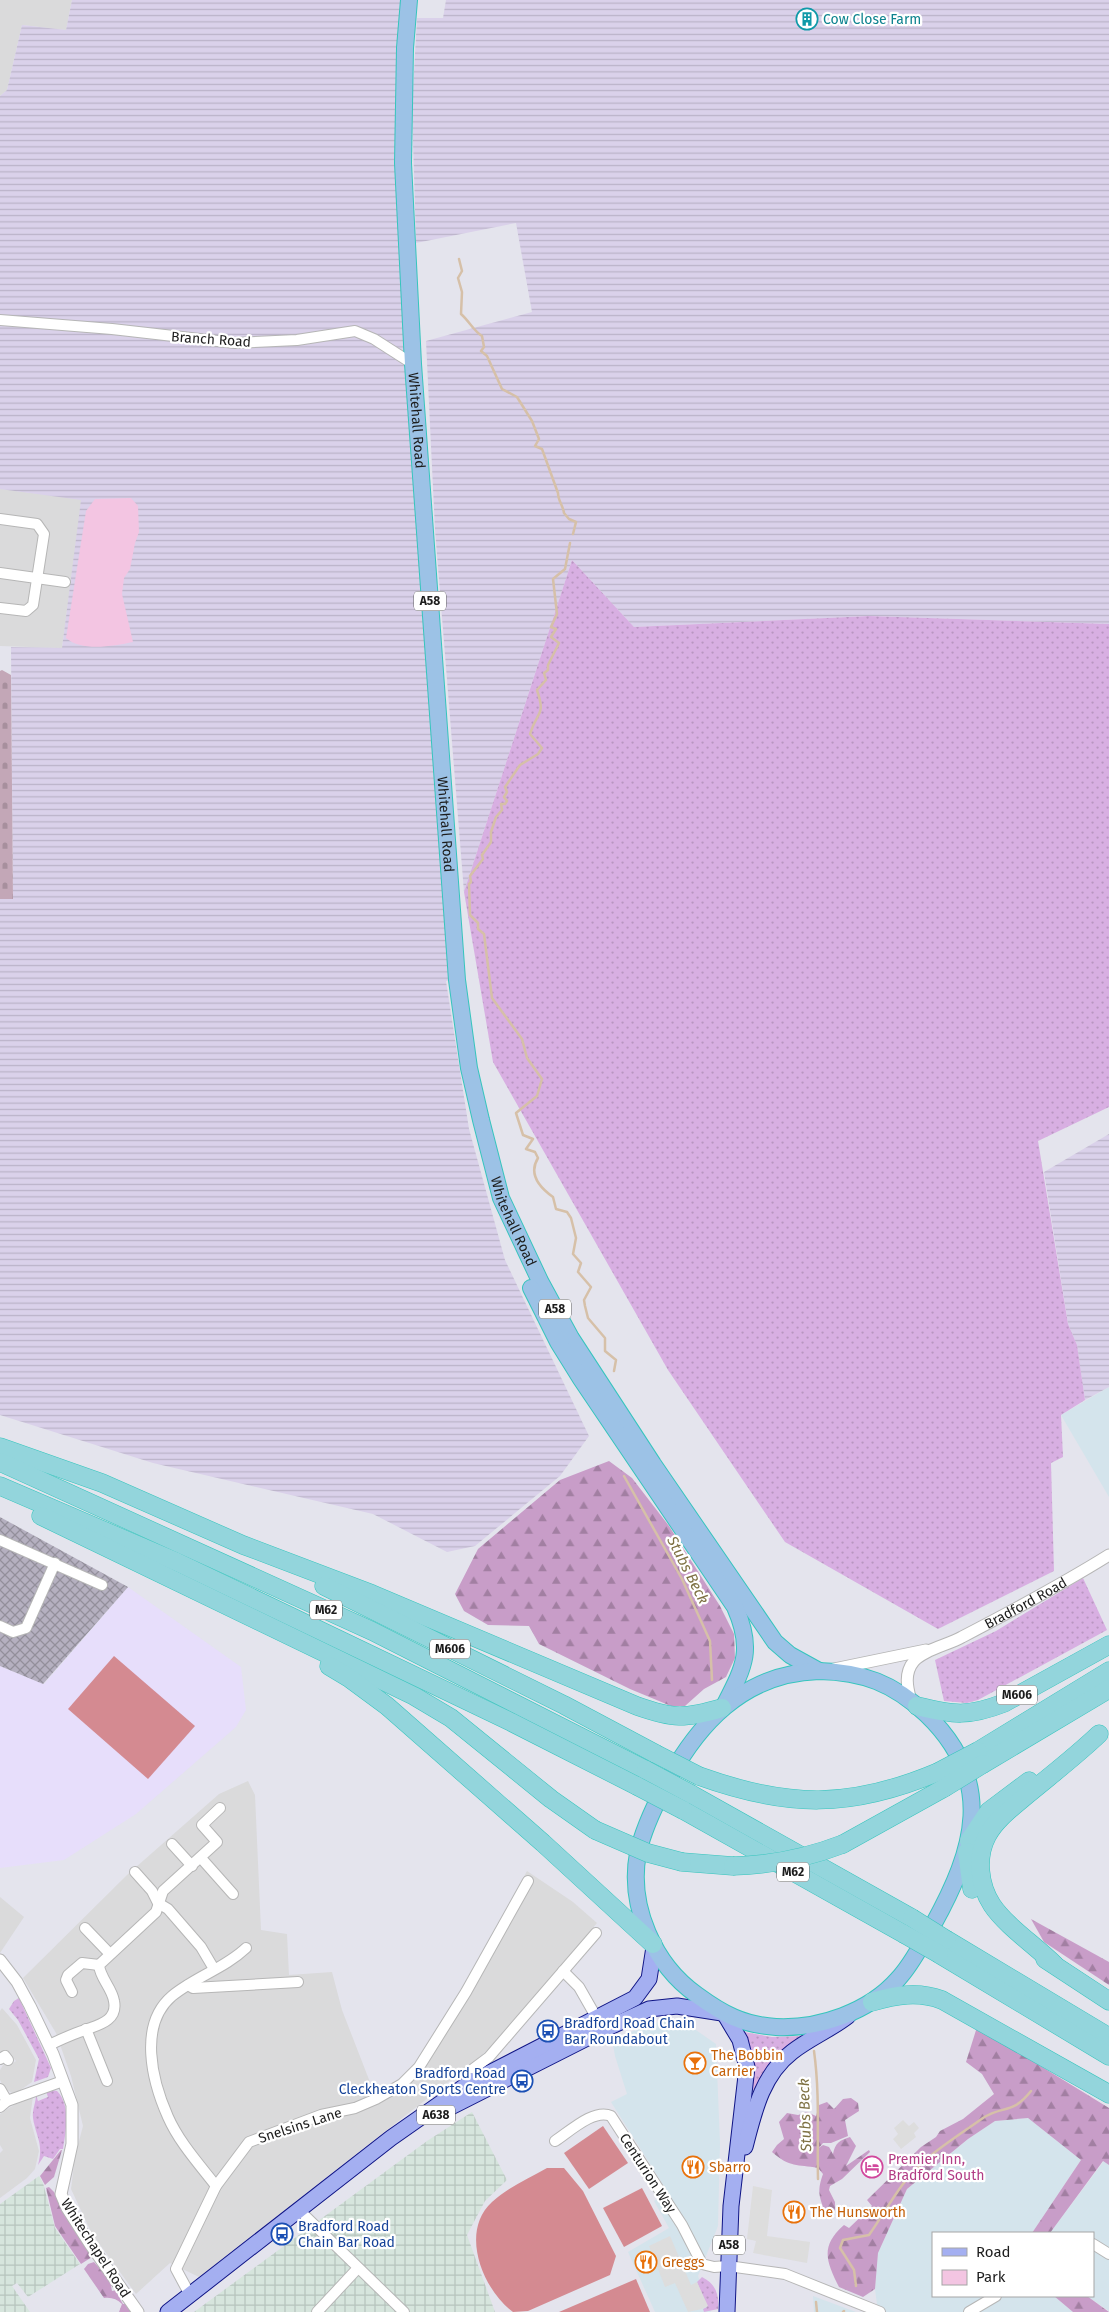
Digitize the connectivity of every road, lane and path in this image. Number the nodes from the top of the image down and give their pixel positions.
1 (409, 0) edge
2 (0, 320) edge
3 (413, 364) junction
4 (0, 519) edge
5 (0, 573) edge
6 (38, 578) junction
7 (65, 582) dead end
8 (0, 608) edge
9 (501, 1198) junction
10 (0, 1447) edge
11 (0, 1462) edge
12 (0, 1486) edge
13 (0, 1496) edge
14 (0, 1540) edge
15 (243, 1545) junction
16 (1109, 1555) edge
17 (55, 1563) junction
18 (102, 1585) dead end
19 (204, 1595) junction
20 (0, 1626) edge
21 (1109, 1645) edge
22 (939, 1647) junction
23 (822, 1671) junction
24 (1109, 1671) edge
25 (1109, 1689) edge
26 (914, 1703) junction
27 (723, 1707) junction
28 (1104, 1730) edge
29 (981, 1758) junction
30 (941, 1780) junction
31 (220, 1808) dead end
32 (172, 1844) dead end
33 (968, 1847) junction
34 (201, 1858) junction
35 (192, 1866) junction
36 (135, 1872) dead end
37 (528, 1881) dead end
38 (233, 1894) dead end
39 (158, 1903) junction
40 (85, 1928) dead end
41 (596, 1933) dead end
42 (653, 1946) junction
43 (943, 1947) junction
44 (246, 1948) dead end
45 (110, 1954) junction
46 (0, 1960) edge
47 (100, 1965) junction
48 (1055, 1965) junction
49 (214, 1969) junction
50 (562, 1971) junction
51 (298, 1982) dead end
52 (188, 1985) junction
53 (72, 1992) dead end
54 (1109, 2001) edge
55 (872, 2002) junction
56 (855, 2011) junction
57 (724, 2014) junction
58 (600, 2024) junction
59 (86, 2029) junction
60 (1109, 2037) edge
61 (48, 2045) junction
62 (1109, 2056) edge
63 (473, 2069) dead end
64 (63, 2081) junction
65 (106, 2081) dead end
66 (0, 2089) edge
67 (1109, 2094) edge
68 (3, 2104) edge
69 (555, 2141) dead end
70 (735, 2179) junction
71 (216, 2186) junction
72 (299, 2210) junction
73 (1094, 2245) edge
74 (1109, 2254) edge
75 (728, 2266) junction
76 (358, 2268) junction
77 (190, 2295) junction
78 (994, 2297) edge
79 (138, 2312) edge
80 (168, 2312) edge
81 (317, 2312) edge
82 (404, 2312) edge
83 (727, 2312) edge
84 (880, 2312) edge
85 (969, 2312) edge

1 - 3 highway, Whitehall Road / A58
2 - 3 street, Branch Road
3 - 9 highway, Whitehall Road / A58
4 - 6 street
5 - 6 street
6 - 7 street
6 - 8 street
9 - 23 highway, Whitehall Road / A58
9 - 27 highway, A58
10 - 15 highway, M606
11 - 43 highway, M62, bridge
12 - 43 highway, M62, bridge
13 - 19 highway, M606
14 - 17 street
15 - 27 highway
15 - 30 highway, M606, bridge
16 - 22 street, Bradford Road
17 - 18 street
17 - 20 street
19 - 30 highway, M606, bridge
19 - 42 highway
21 - 26 highway, M606
22 - 23 street, Bradford Road
22 - 26 street, Bradford Road
23 - 26 highway
23 - 27 highway
24 - 29 highway, M606
25 - 29 highway, M606
26 - 33 highway
27 - 42 highway
28 - 33 highway
28 - 48 highway
29 - 30 highway, M606, bridge
31 - 34 street
32 - 35 street
33 - 48 highway
33 - 55 highway
34 - 35 street
34 - 38 street
35 - 39 street
36 - 39 street
37 - 71 street, Snelsins Lane
39 - 45 street
39 - 49 street
40 - 45 street
41 - 50 street
42 - 57 highway
42 - 58 main road
43 - 60 highway, M62
43 - 62 highway, M62
44 - 49 street
45 - 47 street
46 - 61 street, Whitechapel Road
47 - 53 street
47 - 59 street
48 - 54 highway
49 - 52 street
50 - 58 street
50 - 63 street
51 - 52 street
52 - 71 street
55 - 56 highway
55 - 67 highway
56 - 57 highway
56 - 70 main road, A58
57 - 58 main road
57 - 70 main road, A58
58 - 72 main road
59 - 61 street
59 - 65 street
61 - 64 street, Whitechapel Road
64 - 68 street
64 - 79 street, Whitechapel Road
66 - 68 street
69 - 75 street, Centurion Way
70 - 75 main road, A58
71 - 77 street, Snelsins Lane
72 - 76 street
72 - 77 main road
73 - 74 street
75 - 83 main road, A58
75 - 84 street
76 - 81 street
76 - 82 street
77 - 80 main road
78 - 85 street

